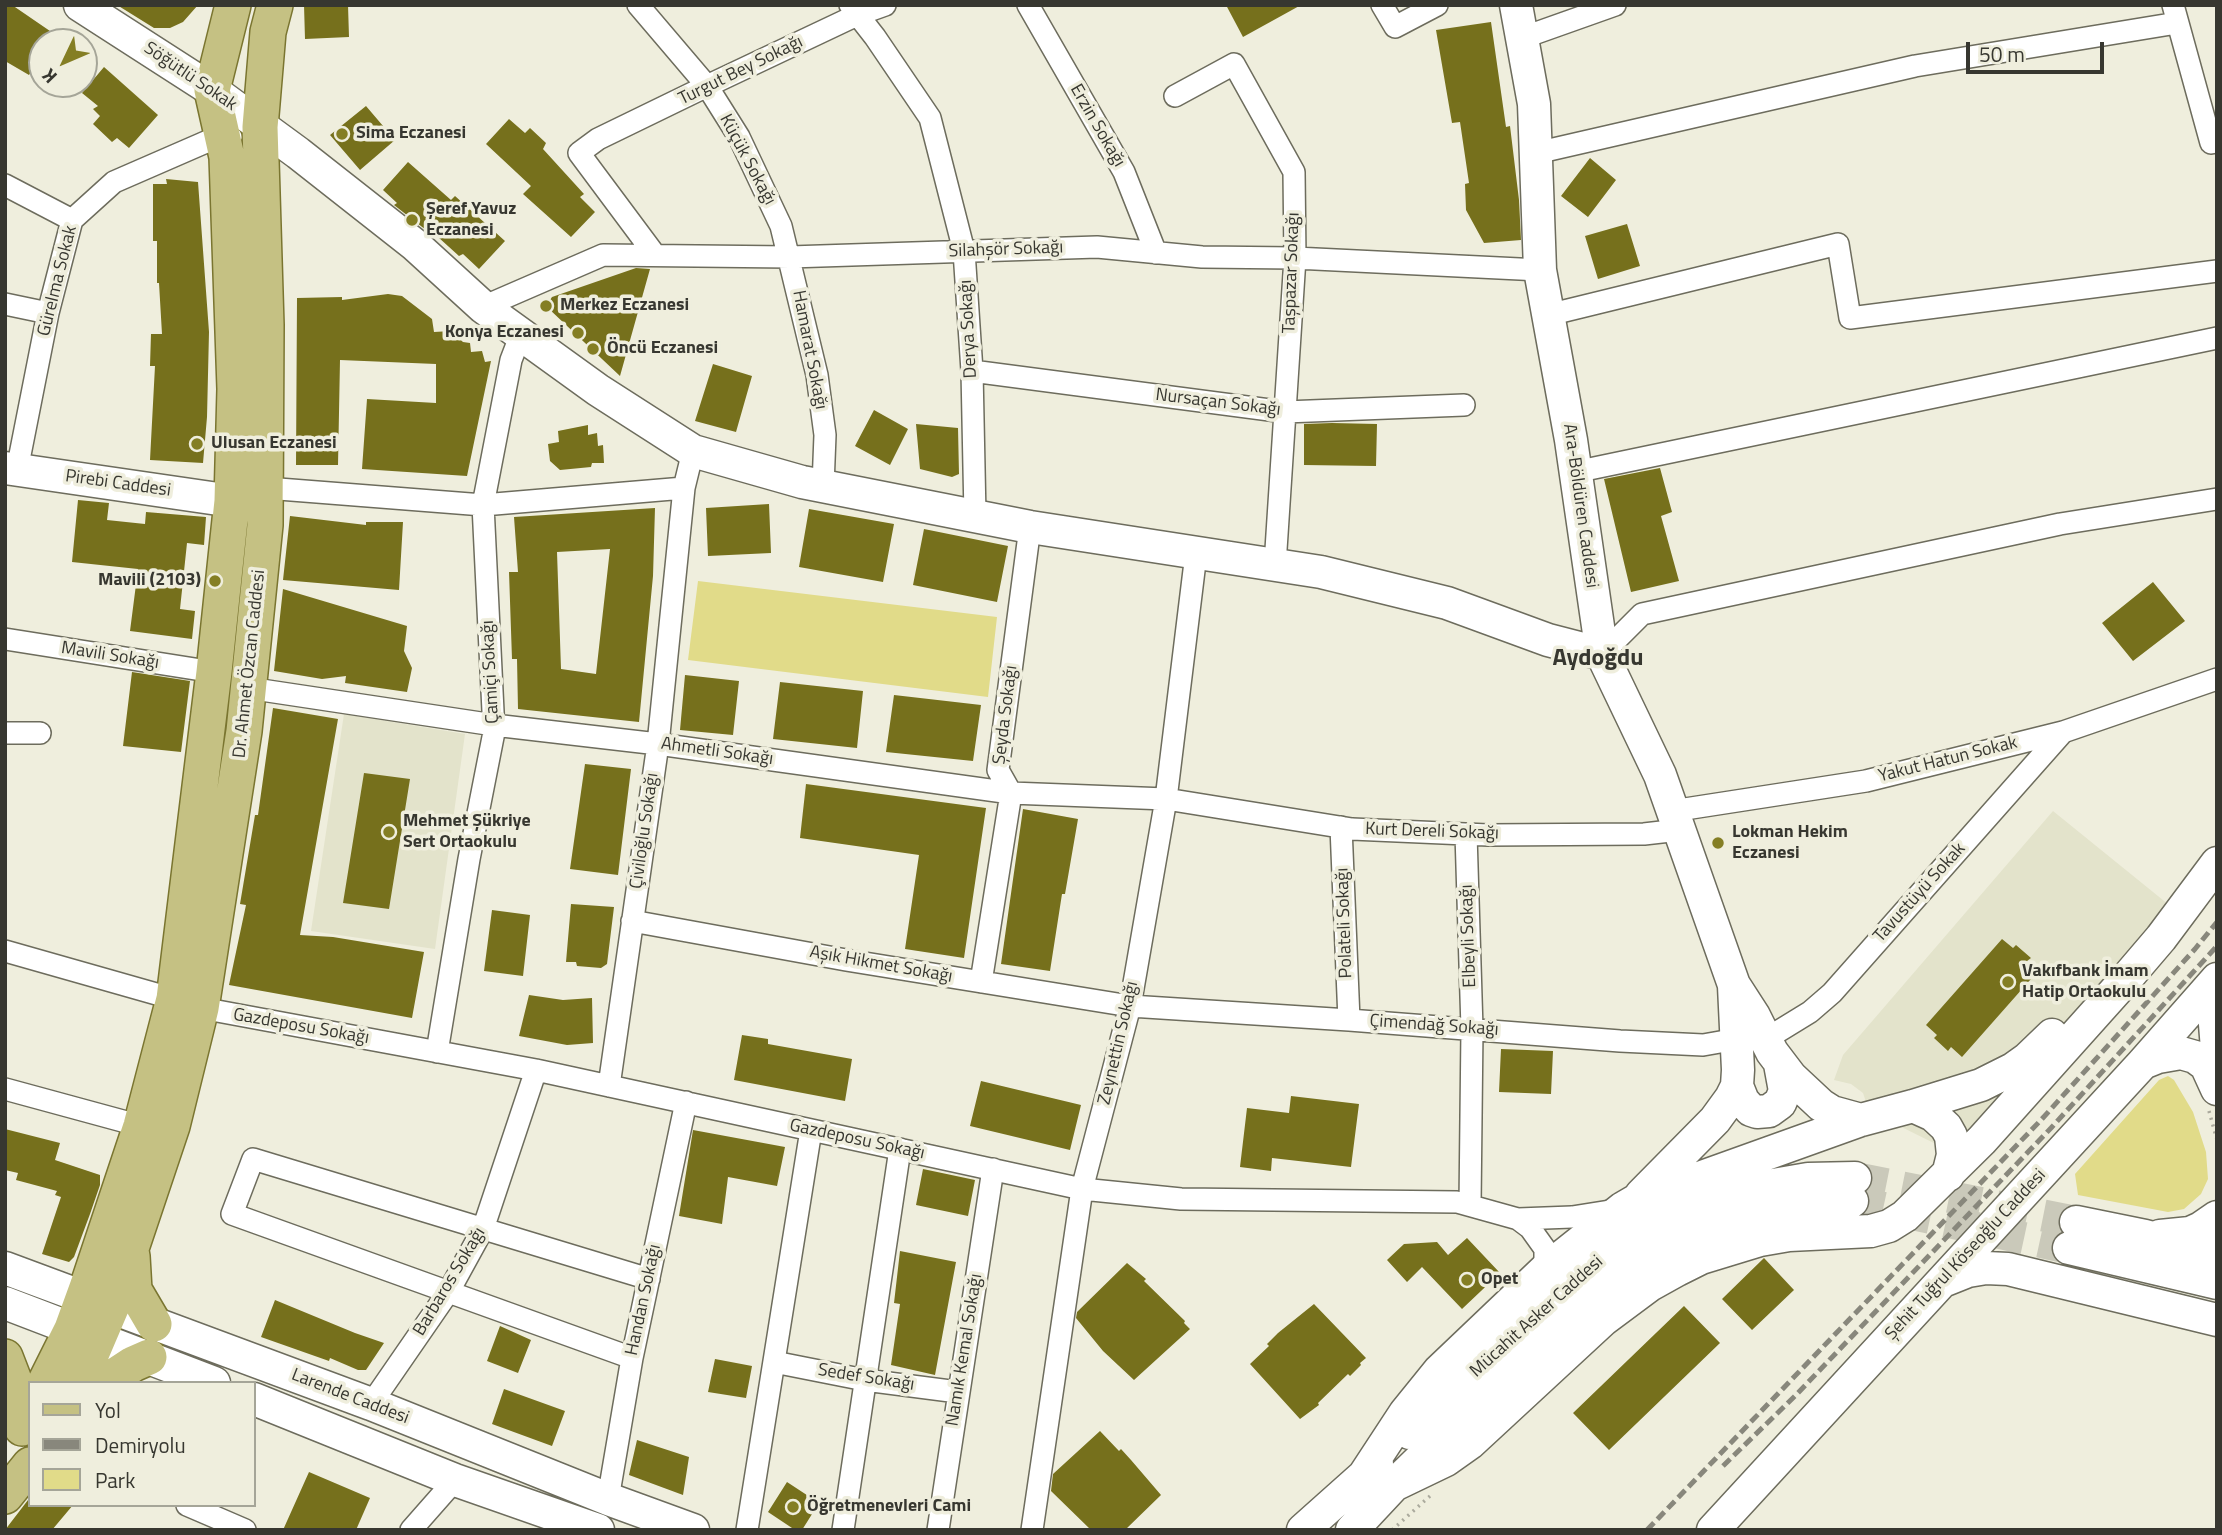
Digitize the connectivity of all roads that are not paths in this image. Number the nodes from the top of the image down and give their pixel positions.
1 (80, 5) edge
2 (233, 5) edge
3 (275, 5) edge
4 (638, 5) edge
5 (885, 5) edge
6 (1028, 5) edge
7 (1382, 5) edge
8 (1437, 5) edge
9 (1516, 5) edge
10 (1615, 5) edge
11 (853, 10) edge
12 (2175, 14) edge
13 (1522, 38) junction
14 (707, 86) junction
15 (212, 90) junction
16 (1175, 96) dead end
17 (222, 135) junction
18 (261, 136) junction
19 (2217, 142) edge
20 (1536, 153) junction
21 (5, 185) edge
22 (72, 220) junction
23 (964, 251) junction
24 (1156, 253) junction
25 (655, 256) junction
26 (790, 257) junction
27 (1295, 258) junction
28 (1540, 270) junction
29 (2217, 271) edge
30 (5, 304) edge
31 (483, 307) junction
32 (48, 313) junction
33 (1548, 315) junction
34 (521, 334) junction
35 (2217, 338) edge
36 (972, 371) junction
37 (1464, 405) dead end
38 (1285, 412) junction
39 (693, 451) junction
40 (11, 469) edge
41 (1576, 472) junction
42 (823, 486) junction
43 (266, 488) junction
44 (684, 488) junction
45 (2217, 499) edge
46 (232, 501) junction
47 (483, 505) junction
48 (975, 516) junction
49 (1030, 527) junction
50 (1196, 554) junction
51 (1275, 565) junction
52 (5, 639) edge
53 (1602, 654) junction
54 (214, 672) junction
55 (2217, 680) edge
56 (248, 688) junction
57 (494, 725) junction
58 (2063, 732) junction
59 (5, 733) edge
60 (40, 733) dead end
61 (658, 744) junction
62 (1011, 793) junction
63 (1176, 802) junction
64 (1676, 820) junction
65 (1341, 827) junction
66 (1466, 834) junction
67 (2208, 874) edge
68 (632, 921) junction
69 (5, 951) edge
70 (2217, 979) edge
71 (981, 982) junction
72 (187, 1004) junction
73 (1130, 1006) junction
74 (2217, 1008) edge
75 (1349, 1020) junction
76 (1472, 1029) junction
77 (1761, 1047) junction
78 (2217, 1049) edge
79 (437, 1052) junction
80 (2143, 1063) junction
81 (536, 1070) junction
82 (609, 1086) junction
83 (1737, 1086) junction
84 (5, 1089) edge
85 (2217, 1089) edge
86 (686, 1102) junction
87 (1913, 1107) junction
88 (1861, 1120) junction
89 (141, 1126) junction
90 (811, 1130) junction
91 (900, 1149) junction
92 (993, 1170) junction
93 (1948, 1175) junction
94 (1082, 1189) junction
95 (1471, 1205) junction
96 (1629, 1205) junction
97 (2217, 1217) edge
98 (1518, 1219) junction
99 (483, 1229) junction
100 (2145, 1236) junction
101 (131, 1248) junction
102 (2217, 1255) edge
103 (5, 1268) edge
104 (1545, 1270) junction
105 (649, 1279) junction
106 (1941, 1282) junction
107 (2217, 1283) edge
108 (449, 1291) junction
109 (5, 1303) edge
110 (92, 1319) junction
111 (2217, 1320) edge
112 (152, 1340) junction
113 (5, 1357) edge
114 (632, 1358) junction
115 (774, 1362) junction
116 (865, 1380) junction
117 (46, 1381) edge
118 (79, 1381) edge
119 (107, 1381) edge
120 (211, 1381) edge
121 (958, 1392) junction
122 (256, 1400) edge
123 (371, 1404) junction
124 (19, 1430) edge
125 (28, 1467) edge
126 (1363, 1477) junction
127 (455, 1480) junction
128 (1394, 1485) junction
129 (5, 1496) edge
130 (608, 1499) junction
131 (192, 1507) edge
132 (245, 1530) edge
133 (411, 1530) edge
134 (598, 1530) edge
135 (693, 1530) edge
136 (747, 1530) edge
137 (843, 1530) edge
138 (937, 1530) edge
139 (1032, 1530) edge
140 (1303, 1530) edge
141 (1352, 1530) edge
142 (1713, 1530) edge

1 - 15 main road, Söğütlü Sokak
2 - 15 main road, Dr. Ahmet Özcan Caddesi
3 - 18 main road, Dr. Ahmet Özcan Caddesi
4 - 14 street, Küçük Sokağı
5 - 11 street, Turgut Bey Sokağı
6 - 24 street, Erzin Sokağı
7 - 8 street
9 - 13 main road, Ara-Böldüren Caddesi
10 - 13 street
11 - 14 street, Turgut Bey Sokağı
11 - 23 street, Derya Sokağı
12 - 19 street
12 - 20 street
13 - 20 main road, Ara-Böldüren Caddesi
14 - 25 street, Turgut Bey Sokağı
14 - 26 street, Küçük Sokağı
15 - 17 main road, Dr. Ahmet Özcan Caddesi
15 - 18 main road, Söğütlü Sokak
16 - 27 street, Taşpazar Sokağı
17 - 18 street
17 - 22 street, Gürelma Sokak
17 - 46 main road, Dr. Ahmet Özcan Caddesi
18 - 31 main road, Söğütlü Sokak
18 - 43 main road, Dr. Ahmet Özcan Caddesi
20 - 28 main road, Ara-Böldüren Caddesi
21 - 22 street
22 - 32 street, Gürelma Sokak
23 - 24 street, Silahşör Sokağı
23 - 26 street, Silahşör Sokağı
23 - 36 street, Derya Sokağı
24 - 27 street, Silahşör Sokağı
25 - 26 street, Silahşör Sokağı
25 - 31 street, Silahşör Sokağı
26 - 42 street, Hamarat Sokağı
27 - 28 street, Silahşör Sokağı
27 - 38 street, Taşpazar Sokağı
28 - 33 main road, Ara-Böldüren Caddesi
29 - 33 street
30 - 32 street
31 - 34 main road, Söğütlü Sokak
32 - 40 street, Gürelma Sokak
33 - 41 main road, Ara-Böldüren Caddesi
34 - 39 main road, Söğütlü Sokak
34 - 47 street, Çamiçi Sokağı
35 - 41 street
36 - 38 street, Nursaçan Sokağı
36 - 48 street, Derya Sokağı
37 - 38 street, Nursaçan Sokağı
38 - 51 street, Taşpazar Sokağı
39 - 42 main road, Söğütlü Sokak
39 - 44 street, Çiviloğlu Sokağı
40 - 46 main road, Pirebi Caddesi
41 - 53 main road, Ara-Böldüren Caddesi
42 - 48 main road, Söğütlü Sokak
43 - 47 street
43 - 56 main road, Dr. Ahmet Özcan Caddesi
44 - 47 street
44 - 61 street, Çiviloğlu Sokağı
45 - 53 street
46 - 54 main road, Dr. Ahmet Özcan Caddesi
47 - 57 street, Çamiçi Sokağı
48 - 49 main road, Söğütlü Sokak
49 - 50 main road, Söğütlü Sokak
49 - 62 street, Şeyda Sokağı
50 - 51 main road, Söğütlü Sokak
50 - 63 street, Zeynettin Sokağı
51 - 53 main road, Söğütlü Sokak
52 - 54 street, Mavili Sokağı
53 - 64 main road, Ara-Böldüren Caddesi
54 - 72 main road, Dr. Ahmet Özcan Caddesi
55 - 58 street, Yakut Hatun Sokak
56 - 57 street, Ahmetli Sokağı
56 - 72 main road, Dr. Ahmet Özcan Caddesi
57 - 61 street, Ahmetli Sokağı
57 - 79 street, Çamiçi Sokağı
58 - 64 street, Yakut Hatun Sokak
58 - 77 street, Tavustüyü Sokak
59 - 60 street
61 - 62 street, Ahmetli Sokağı
61 - 68 street, Çiviloğlu Sokağı
62 - 63 street, Ahmetli Sokağı
62 - 71 street, Şeyda Sokağı
63 - 65 street, Kurt Dereli Sokağı
63 - 73 street, Zeynettin Sokağı
64 - 66 street, Kurt Dereli Sokağı
64 - 77 main road, Ara-Böldüren Caddesi
65 - 66 street, Kurt Dereli Sokağı
65 - 75 street, Polateli Sokağı
66 - 76 street, Elbeyli Sokağı
67 - 87 main road
67 - 93 main road
68 - 71 street, Aşık Hikmet Sokağı
68 - 82 street, Çiviloğlu Sokağı
69 - 72 street, Gazdeposu Sokağı
70 - 80 main road, Şehit Tuğrul Köseoğlu Caddesi
71 - 73 street, Aşık Hikmet Sokağı
72 - 79 street, Gazdeposu Sokağı
72 - 89 main road, Dr. Ahmet Özcan Caddesi
72 - 101 main road, Dr. Ahmet Özcan Caddesi
73 - 75 street, Çimendağ Sokağı
73 - 94 street, Zeynettin Sokağı
74 - 78 main road
75 - 76 street, Çimendağ Sokağı
76 - 77 street, Çimendağ Sokağı
76 - 95 street, Elbeyli Sokağı
77 - 83 main road, Ara-Böldüren Caddesi
77 - 83 main road
77 - 88 main road, Ara-Böldüren Caddesi
79 - 81 street, Gazdeposu Sokağı
80 - 85 main road
80 - 106 main road, Şehit Tuğrul Köseoğlu Caddesi
81 - 82 street, Gazdeposu Sokağı
81 - 99 street, Barbaros Sokağı
82 - 86 street, Gazdeposu Sokağı
83 - 96 main road
84 - 89 street
86 - 90 street, Gazdeposu Sokağı
86 - 105 street, Handan Sokağı
87 - 88 main road
87 - 93 main road
88 - 96 main road
89 - 110 main road, Dr. Ahmet Özcan Caddesi
90 - 91 street, Gazdeposu Sokağı
90 - 115 street
91 - 92 street, Gazdeposu Sokağı
91 - 116 street
92 - 94 street, Gazdeposu Sokağı
92 - 121 street, Namık Kemal Sokağı
93 - 128 main road
94 - 95 street, Gazdeposu Sokağı
94 - 139 street, Zeynettin Sokağı
95 - 98 street, Gazdeposu Sokağı
96 - 98 street
96 - 104 main road
97 - 100 main road
98 - 104 street
99 - 105 street
99 - 108 street, Barbaros Sokağı
99 - 108 street
100 - 102 main road
100 - 107 main road
101 - 110 main road, Dr. Ahmet Özcan Caddesi
101 - 112 main road
103 - 110 main road, Larende Caddesi
104 - 126 main road
105 - 114 street, Handan Sokağı
106 - 111 main road
106 - 142 main road, Şehit Tuğrul Köseoğlu Caddesi
108 - 114 street
108 - 123 street, Barbaros Sokağı
109 - 110 main road, Larende Caddesi
110 - 112 main road, Larende Caddesi
110 - 117 main road
110 - 118 main road
112 - 119 main road
112 - 120 main road, Larende Caddesi
112 - 123 main road, Larende Caddesi
113 - 124 main road
114 - 130 street, Handan Sokağı
115 - 116 street, Sedef Sokağı
115 - 136 street
116 - 121 street, Sedef Sokağı
116 - 137 street
121 - 138 street, Namık Kemal Sokağı
122 - 127 main road, Larende Caddesi
123 - 130 main road, Larende Caddesi
125 - 129 main road
126 - 128 main road, Mücahit Asker Caddesi
126 - 140 main road, Mücahit Asker Caddesi
127 - 133 street
127 - 134 main road, Larende Caddesi
128 - 141 main road, Mücahit Asker Caddesi
130 - 135 main road, Larende Caddesi
131 - 132 street

